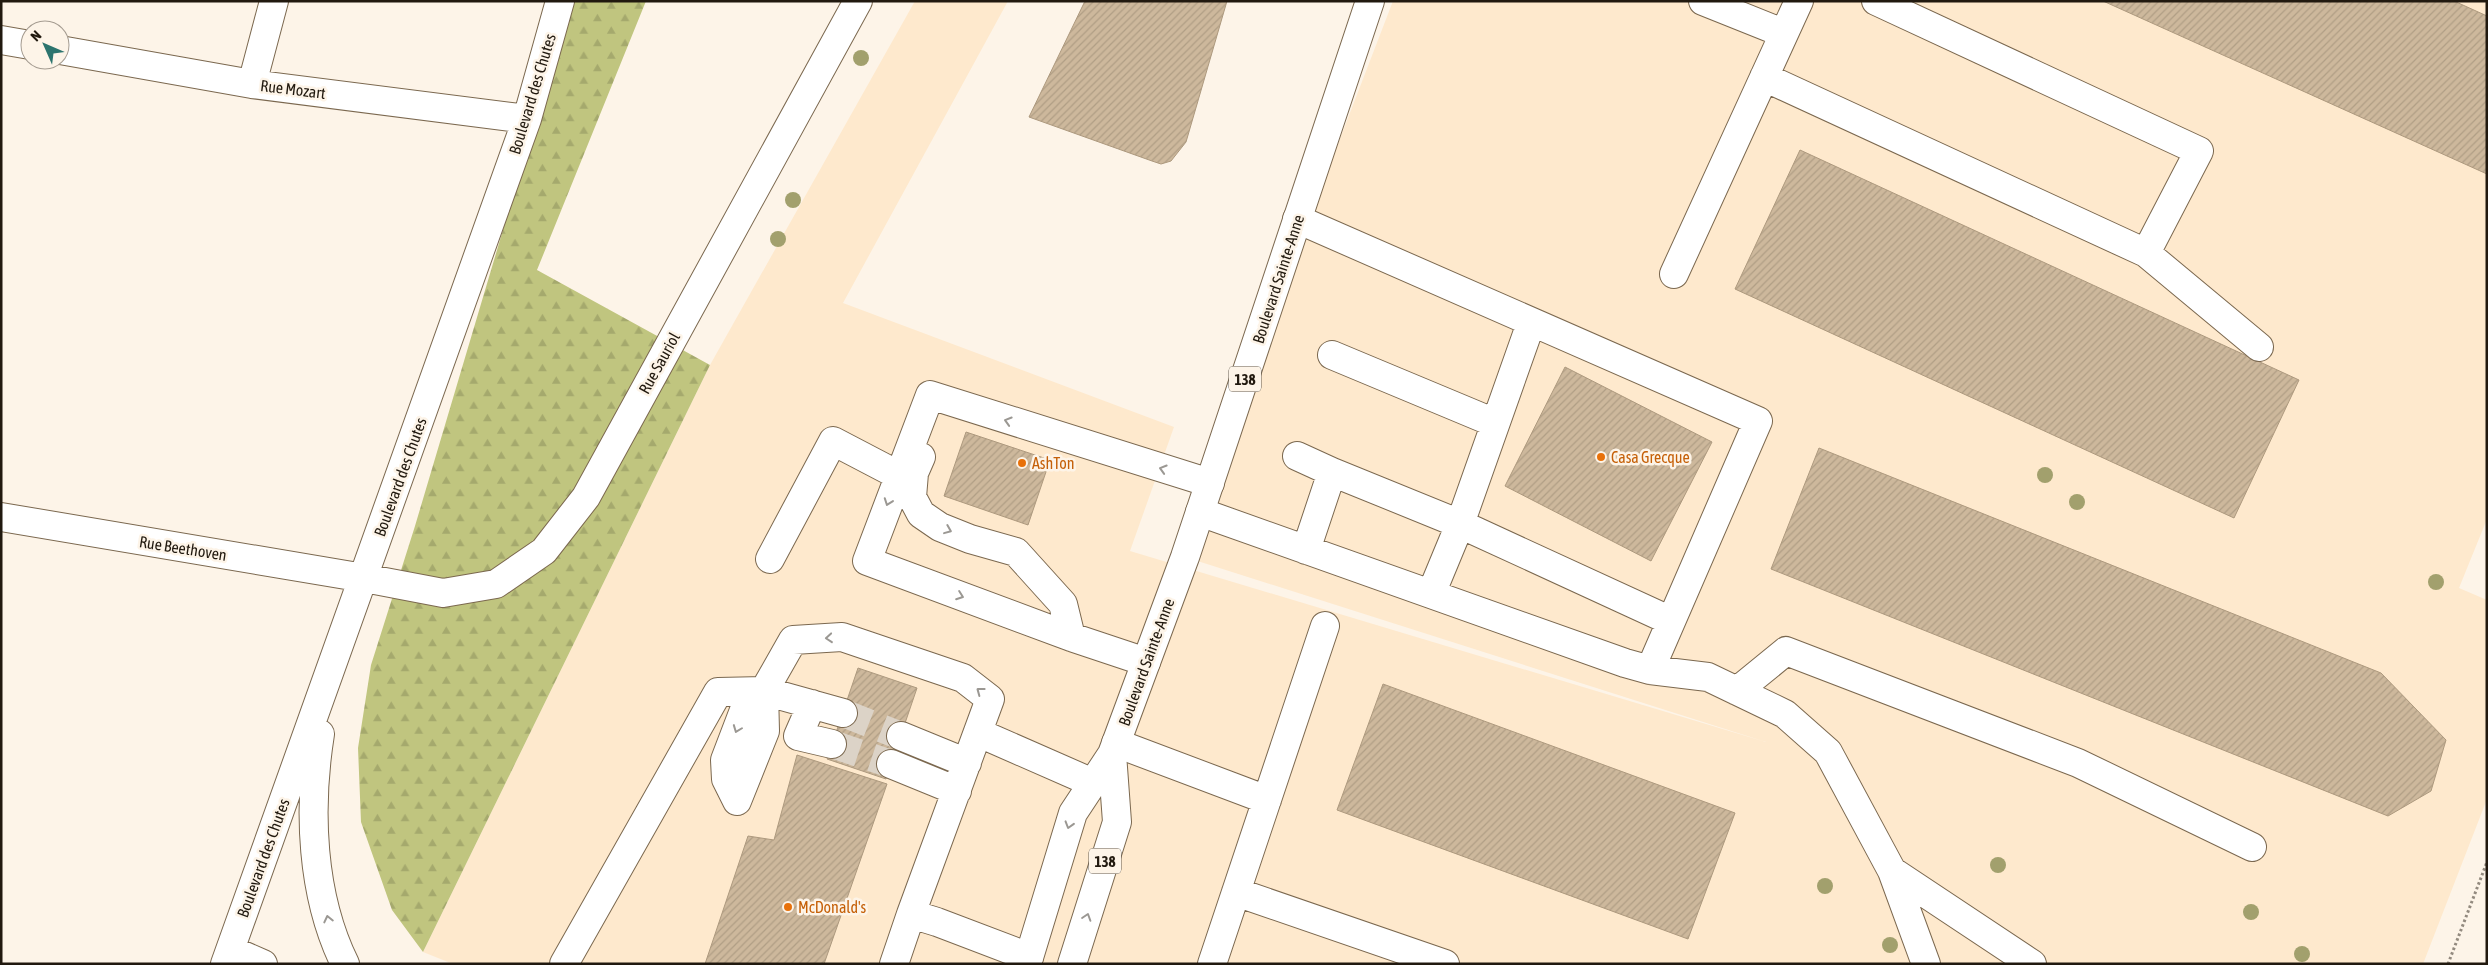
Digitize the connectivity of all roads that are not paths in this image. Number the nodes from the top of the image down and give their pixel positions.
1 (274, 1) edge
2 (560, 1) edge
3 (858, 1) edge
4 (1370, 1) edge
5 (1703, 1) edge
6 (1799, 1) edge
7 (1876, 1) edge
8 (1783, 33) junction
9 (1, 40) edge
10 (20, 43) edge
11 (70, 52) edge
12 (1764, 76) junction
13 (252, 84) junction
14 (527, 119) junction
15 (1297, 220) junction
16 (2146, 253) junction
17 (1674, 274) dead end
18 (1531, 323) junction
19 (2259, 347) dead end
20 (1332, 355) dead end
21 (948, 402) junction
22 (1495, 423) junction
23 (1297, 456) dead end
24 (1332, 472) junction
25 (898, 475) junction
26 (1210, 483) junction
27 (1200, 512) junction
28 (1, 517) edge
29 (1460, 524) junction
30 (1306, 550) junction
31 (770, 559) dead end
32 (364, 578) junction
33 (1431, 594) junction
34 (1671, 621) junction
35 (1325, 626) dead end
36 (1071, 637) junction
37 (1146, 662) junction
38 (1650, 670) junction
39 (329, 673) junction
40 (764, 691) junction
41 (1737, 691) junction
42 (812, 704) junction
43 (843, 713) tunnel mouth
44 (979, 733) junction
45 (901, 736) tunnel mouth
46 (832, 744) tunnel mouth
47 (1114, 749) junction
48 (967, 763) junction
49 (891, 764) tunnel mouth
50 (1093, 783) junction
51 (957, 791) junction
52 (1267, 800) junction
53 (737, 801) dead end
54 (2252, 847) dead end
55 (1892, 872) junction
56 (1236, 892) junction
57 (911, 914) junction
58 (228, 957) edge
59 (1028, 960) edge
60 (263, 964) edge
61 (345, 964) edge
62 (564, 964) edge
63 (894, 964) edge
64 (1072, 964) edge
65 (1212, 964) edge
66 (1445, 964) edge
67 (1926, 964) edge
68 (2032, 964) edge

1 - 13 street
2 - 14 street, Boulevard des Chutes
3 - 32 street, Rue Sauriol
4 - 15 street, Boulevard Sainte-Anne / 138
5 - 8 street
6 - 8 street
7 - 16 street
8 - 12 street
9 - 10 street
11 - 13 street, Rue Mozart
12 - 16 street
12 - 17 street
13 - 14 street, Rue Mozart
14 - 32 street, Boulevard des Chutes
15 - 18 street
15 - 26 street, Boulevard Sainte-Anne / 138
16 - 19 street
18 - 22 street
18 - 34 street
20 - 22 street
21 - 25 street
26 -> 21 street
21 -> 36 street
22 - 29 street
23 - 24 street
24 - 29 street
24 - 30 street
25 - 31 street
25 -> 36 street
26 - 27 street, Boulevard Sainte-Anne / 138
27 - 30 street
27 - 37 street, Boulevard Sainte-Anne / 138
28 - 32 street, Rue Beethoven
29 - 33 street
29 - 34 street
30 - 33 street
32 - 39 street, Boulevard des Chutes
33 - 38 street
34 - 38 street
35 - 52 street
36 - 37 street
37 - 47 street, Boulevard Sainte-Anne / 138
38 - 41 street
39 - 58 street, Boulevard des Chutes
61 -> 39 street
40 - 42 street
44 -> 40 street
40 -> 53 street
40 - 62 street
41 - 54 street
41 - 55 street
42 - 43 street
42 - 46 street
44 - 48 street
44 - 50 street
45 - 48 street
47 - 50 street, Boulevard Sainte-Anne / 138
47 - 52 street
64 -> 47 street, Boulevard Sainte-Anne / 138
48 - 51 street
49 - 51 street
50 -> 59 street, Boulevard Sainte-Anne / 138
51 - 57 street
52 - 56 street
55 - 67 street
55 - 68 street
56 - 65 street
56 - 66 street
57 - 59 street
57 - 63 street
58 - 60 street, Boulevard des Chutes

